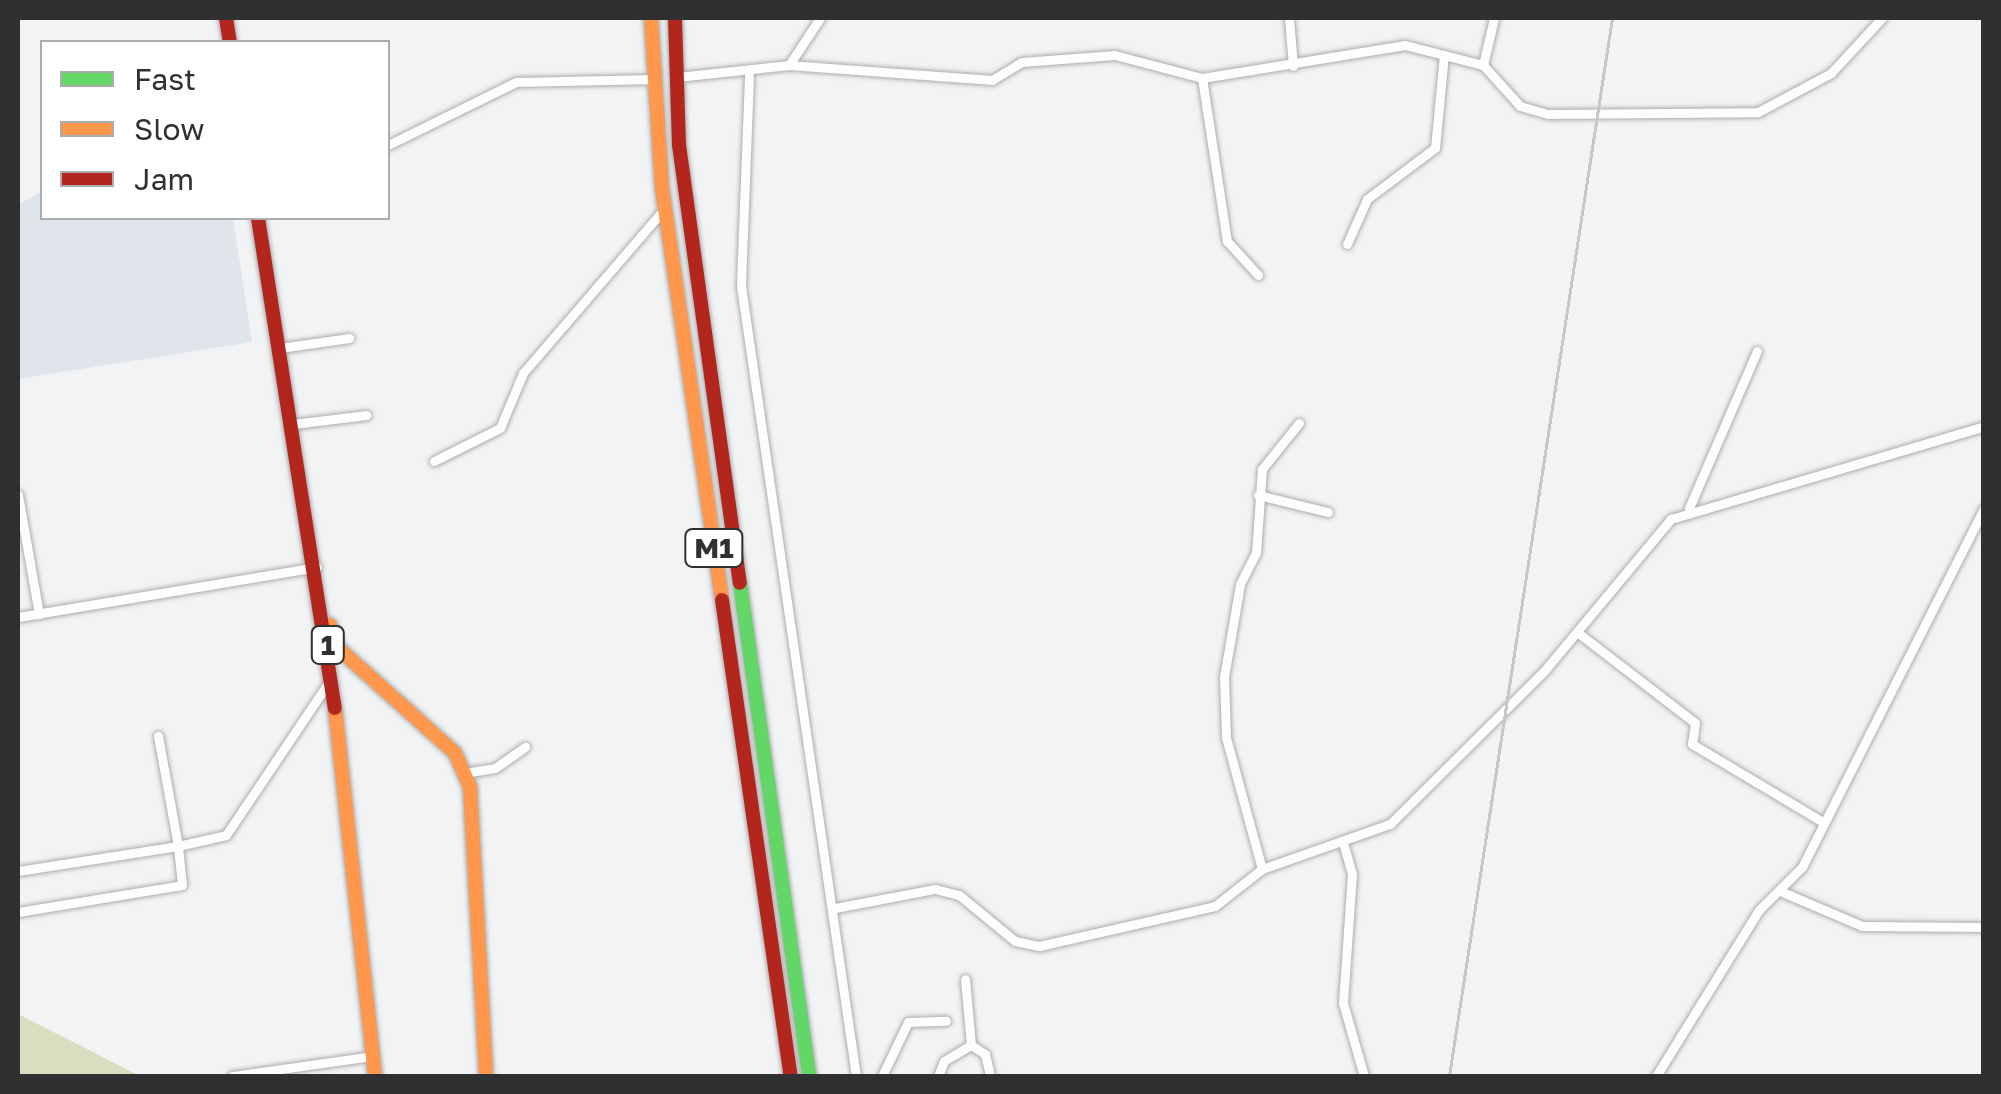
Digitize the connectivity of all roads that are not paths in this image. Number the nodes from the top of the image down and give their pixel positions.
1 (651, 18) edge
2 (675, 18) edge
3 (820, 18) edge
4 (1290, 18) edge
5 (1494, 18) edge
6 (1873, 20) edge
7 (1444, 55) junction
8 (790, 64) junction
9 (1483, 65) junction
10 (1293, 66) junction
11 (749, 76) junction
12 (677, 77) junction
13 (1202, 78) junction
14 (655, 79) junction
15 (390, 144) edge
16 (664, 208) junction
17 (258, 220) edge
18 (1346, 244) dead end
19 (1258, 275) dead end
20 (349, 338) dead end
21 (280, 348) junction
22 (1757, 351) dead end
23 (366, 415) dead end
24 (1299, 423) dead end
25 (293, 424) junction
26 (1984, 426) edge
27 (434, 461) dead end
28 (18, 495) edge
29 (1258, 495) junction
30 (1689, 508) junction
31 (1984, 509) edge
32 (1328, 512) dead end
33 (317, 567) junction
34 (324, 610) junction
35 (39, 614) junction
36 (18, 617) edge
37 (1577, 632) junction
38 (332, 678) junction
39 (158, 736) dead end
40 (524, 747) dead end
41 (464, 773) junction
42 (1821, 821) junction
43 (178, 846) junction
44 (1344, 846) junction
45 (1262, 869) junction
46 (18, 872) edge
47 (1780, 891) junction
48 (836, 908) junction
49 (18, 912) edge
50 (1984, 927) edge
51 (965, 979) dead end
52 (946, 1021) dead end
53 (971, 1044) junction
54 (374, 1056) junction
55 (940, 1075) edge
56 (232, 1076) edge
57 (375, 1076) edge
58 (486, 1076) edge
59 (791, 1076) edge
60 (808, 1076) edge
61 (856, 1076) edge
62 (882, 1076) edge
63 (990, 1076) edge
64 (1364, 1076) edge
65 (1656, 1076) edge

1 - 14 main road, M1
2 - 12 main road, M1
3 - 8 street
4 - 10 street
5 - 9 street
6 - 9 street
7 - 9 street
7 - 10 street
7 - 18 street
8 - 11 street
8 - 13 street
10 - 13 street
11 - 12 street
11 - 48 street
12 - 60 main road, M1
13 - 19 street
14 - 15 street
14 - 16 main road, M1
16 - 27 street
16 - 59 main road, M1
17 - 21 main road, 1
20 - 21 street
21 - 25 main road, 1
22 - 30 street
23 - 25 street
24 - 29 street
25 - 33 main road, 1
26 - 30 street
28 - 35 street
29 - 32 street
29 - 45 street
30 - 37 street
31 - 42 street
33 - 34 main road, 1
33 - 35 street
34 - 38 main road, 1
34 - 41 main road
35 - 36 street
37 - 42 street
37 - 44 street
38 - 43 street
38 - 54 main road, 1
39 - 43 street
40 - 41 street
41 - 58 main road
42 - 47 street
43 - 46 street
43 - 49 street
44 - 45 street
44 - 64 street
45 - 48 street
47 - 50 street
47 - 65 street
48 - 61 street
51 - 53 street
52 - 62 street
53 - 55 street
53 - 63 street
54 - 56 street
54 - 57 main road, 1

